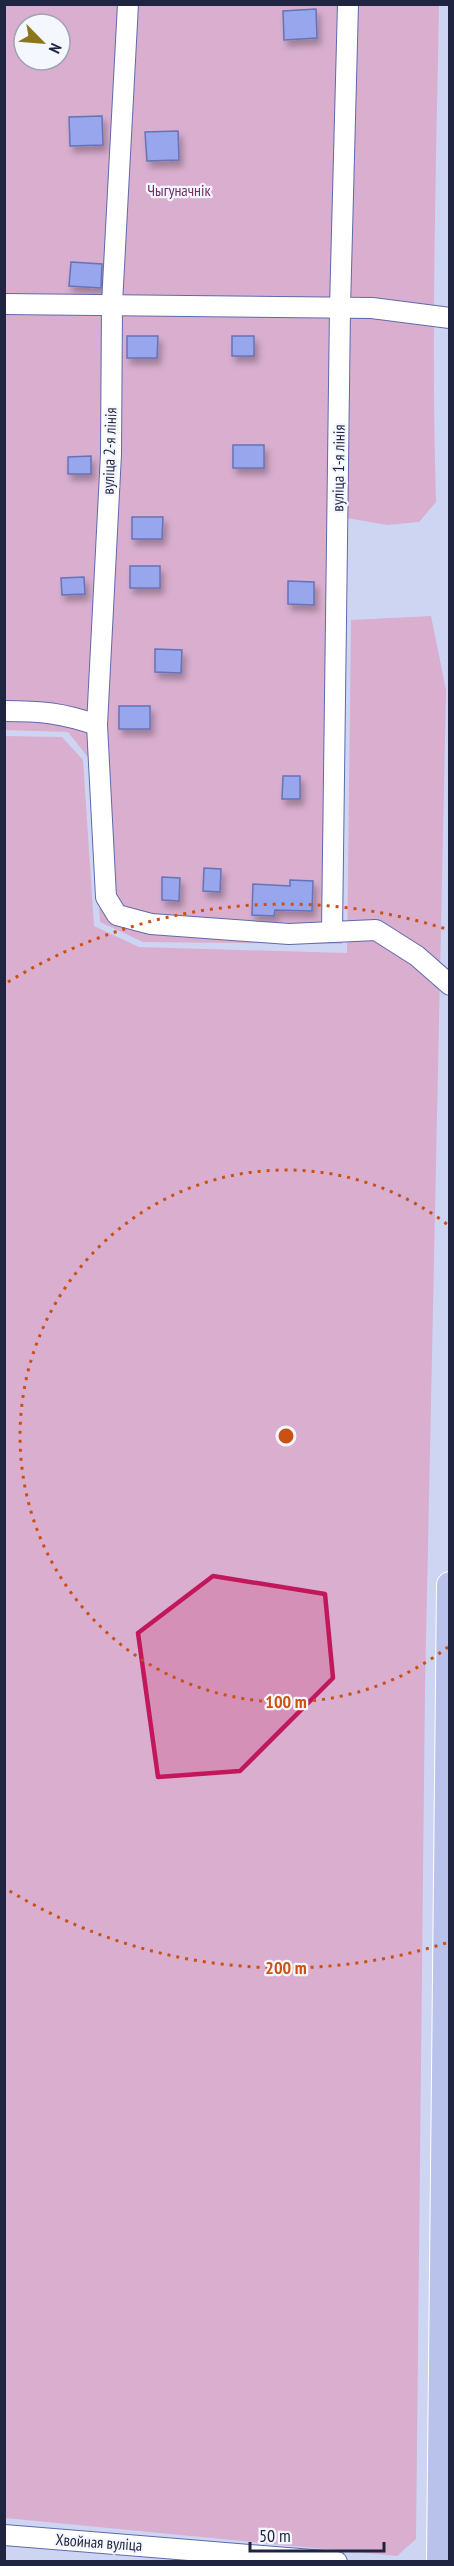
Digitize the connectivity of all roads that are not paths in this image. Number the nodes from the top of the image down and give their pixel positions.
1 (128, 4) edge
2 (348, 4) edge
3 (4, 304) edge
4 (112, 304) junction
5 (340, 308) junction
6 (450, 318) edge
7 (4, 711) edge
8 (97, 725) junction
9 (332, 932) junction
10 (450, 985) edge
11 (450, 1585) edge
12 (4, 2535) edge
13 (190, 2555) edge
14 (337, 2562) edge
15 (440, 2562) edge

1 - 4 street, вуліца 2-я лінія
2 - 5 street, вуліца 1-я лінія
3 - 4 street
4 - 5 street
4 - 8 street, вуліца 2-я лінія
5 - 6 street
5 - 9 street, вуліца 1-я лінія
7 - 8 street
8 - 9 street, вуліца 2-я лінія
9 - 10 street
11 - 15 main road
12 - 13 street, Хвойная вуліца
13 - 14 street, Хвойная вуліца

